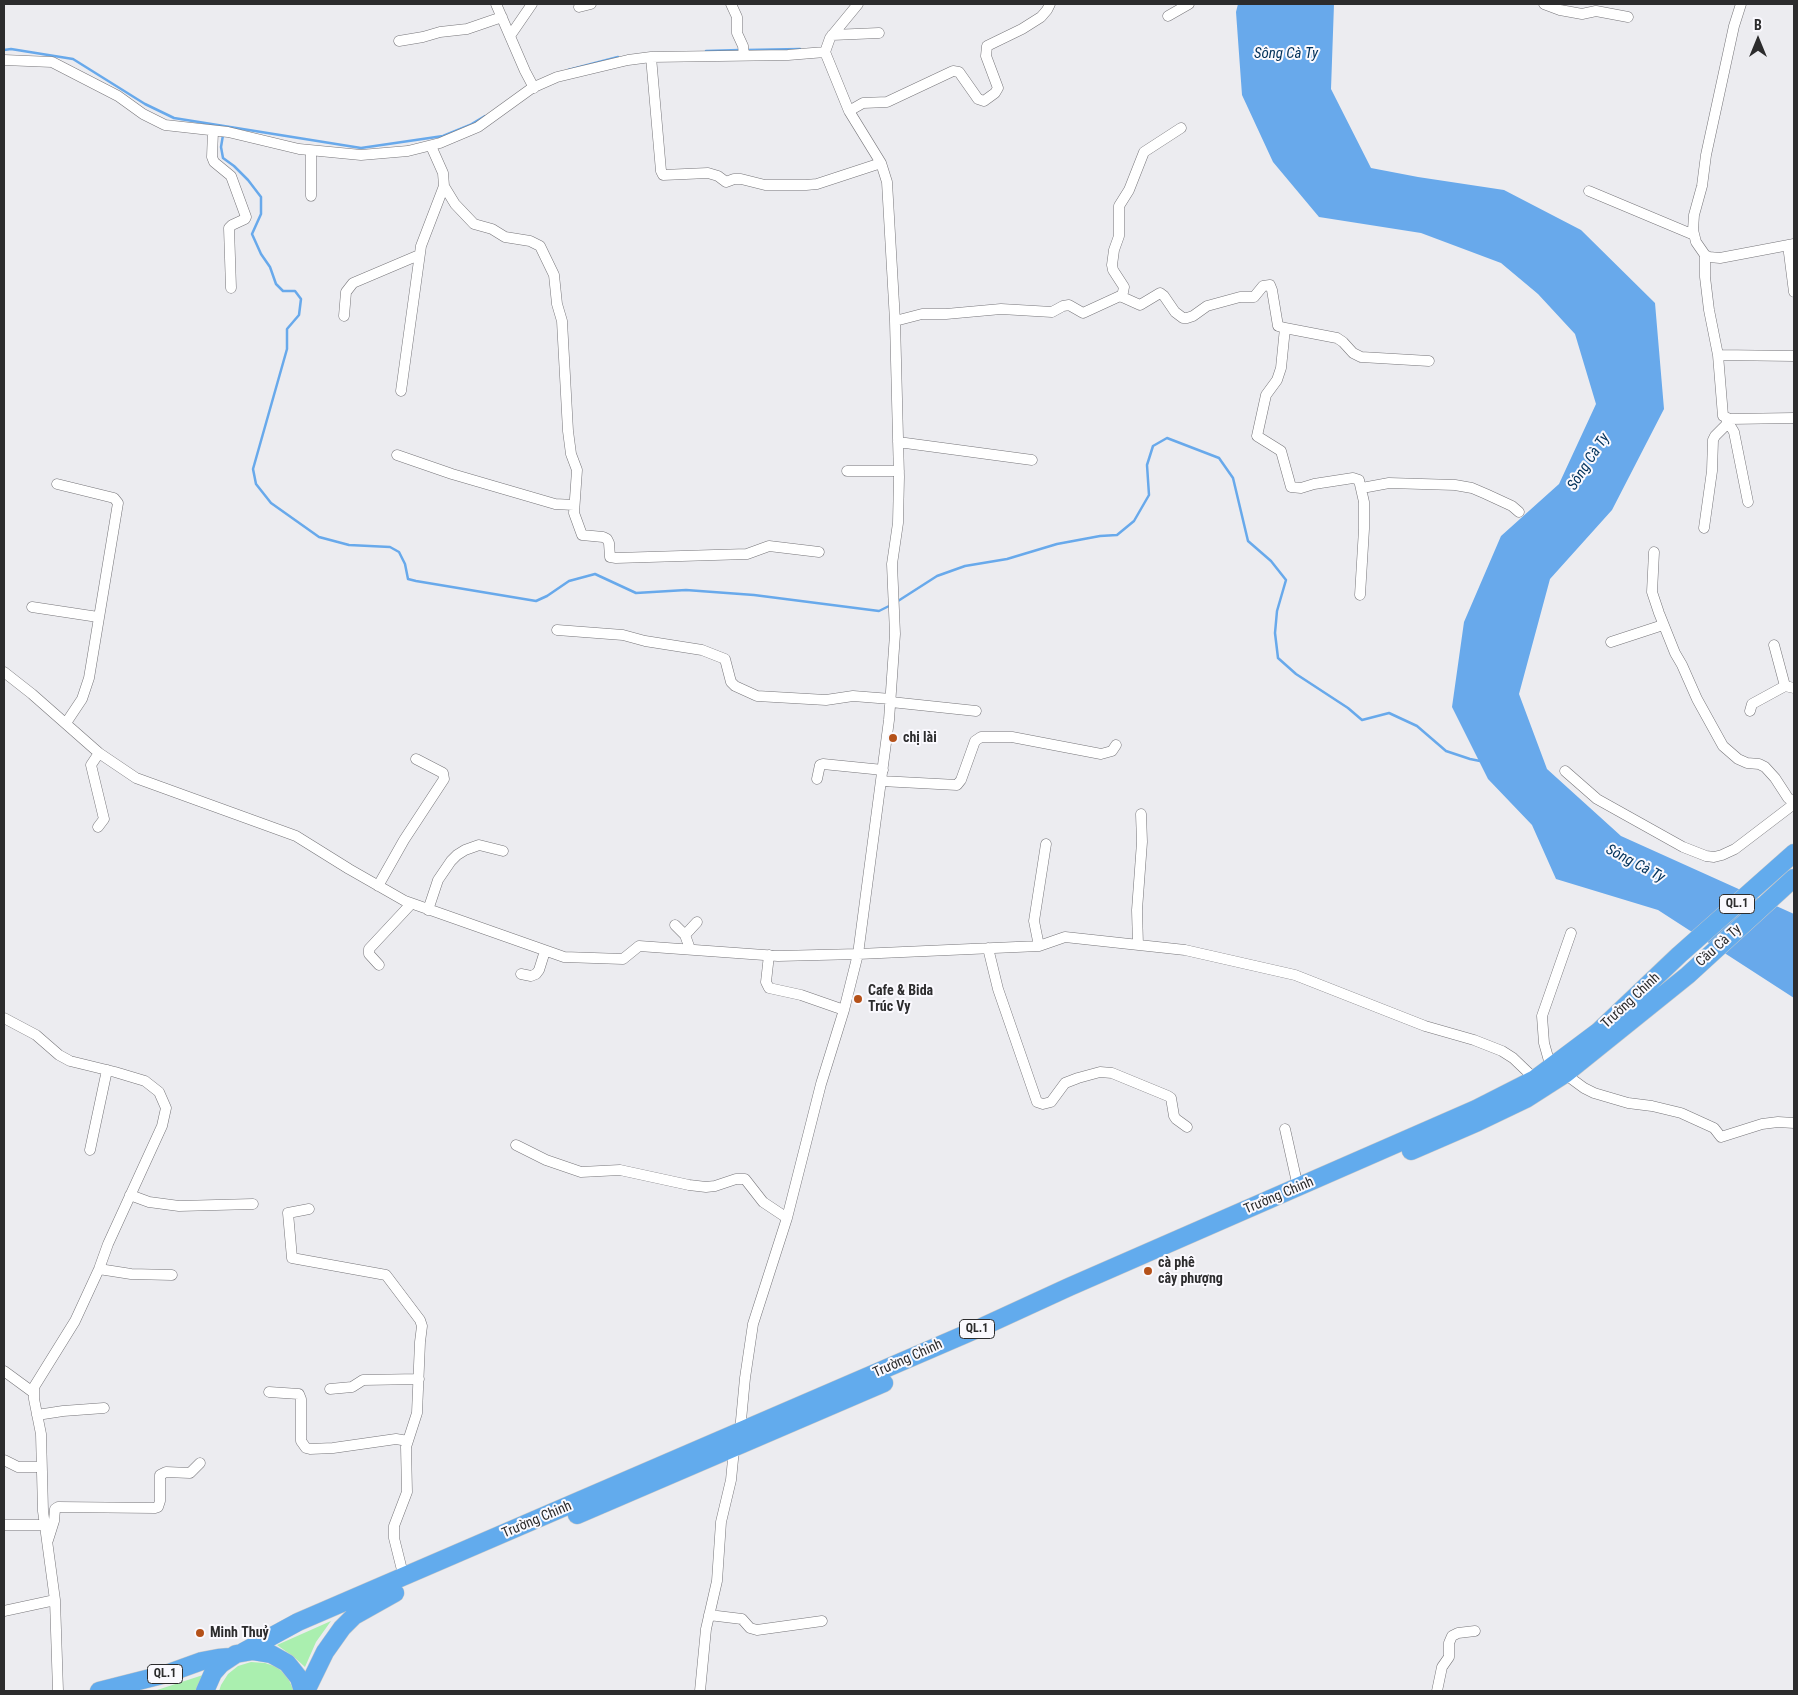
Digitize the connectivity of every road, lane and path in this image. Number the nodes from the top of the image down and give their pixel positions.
1 (496, 4) edge
2 (532, 4) edge
3 (591, 4) edge
4 (731, 4) edge
5 (858, 4) edge
6 (1050, 4) edge
7 (1189, 4) edge
8 (1544, 4) edge
9 (1741, 4) edge
10 (579, 7) dead end
11 (1168, 16) dead end
12 (502, 17) junction
13 (1628, 17) dead end
14 (879, 33) dead end
15 (832, 35) junction
16 (510, 36) junction
17 (399, 41) dead end
18 (825, 52) junction
19 (744, 55) junction
20 (651, 57) junction
21 (4, 60) edge
22 (531, 82) junction
23 (849, 111) junction
24 (1180, 128) dead end
25 (213, 131) junction
26 (431, 146) junction
27 (311, 151) junction
28 (882, 163) junction
29 (444, 186) junction
30 (1589, 191) dead end
31 (312, 196) dead end
32 (1694, 235) junction
33 (1791, 244) edge
34 (419, 255) junction
35 (1705, 255) junction
36 (231, 288) dead end
37 (1794, 292) edge
38 (1122, 297) junction
39 (344, 316) dead end
40 (895, 321) junction
41 (1285, 328) junction
42 (1718, 356) junction
43 (1794, 356) edge
44 (1428, 361) dead end
45 (401, 390) dead end
46 (1794, 418) edge
47 (1727, 422) junction
48 (898, 442) junction
49 (397, 455) dead end
50 (1032, 460) dead end
51 (847, 471) dead end
52 (899, 471) junction
53 (57, 484) dead end
54 (1362, 488) junction
55 (1748, 502) dead end
56 (574, 505) junction
57 (1519, 512) dead end
58 (1704, 528) dead end
59 (818, 552) dead end
60 (1654, 552) dead end
61 (1360, 595) dead end
62 (32, 607) dead end
63 (98, 616) junction
64 (1663, 625) junction
65 (557, 630) dead end
66 (1612, 642) dead end
67 (1774, 645) dead end
68 (4, 672) edge
69 (1789, 687) edge
70 (891, 700) junction
71 (976, 712) dead end
72 (1750, 712) dead end
73 (66, 723) junction
74 (1116, 745) dead end
75 (99, 753) junction
76 (416, 759) dead end
77 (1565, 771) dead end
78 (882, 776) junction
79 (817, 779) dead end
80 (1794, 803) edge
81 (1141, 814) dead end
82 (98, 827) dead end
83 (1046, 844) dead end
84 (503, 851) dead end
85 (1794, 853) edge
86 (1794, 878) edge
87 (378, 886) junction
88 (411, 904) junction
89 (428, 910) junction
90 (697, 922) dead end
91 (675, 924) dead end
92 (1570, 933) dead end
93 (685, 935) junction
94 (1138, 945) junction
95 (1039, 946) junction
96 (988, 948) junction
97 (690, 949) junction
98 (545, 951) junction
99 (858, 954) junction
100 (769, 955) junction
101 (1679, 955) joint
102 (379, 965) dead end
103 (521, 974) dead end
104 (1688, 975) joint
105 (844, 1010) junction
106 (4, 1018) edge
107 (107, 1070) junction
108 (1558, 1071) junction
109 (1535, 1079) junction
110 (1794, 1123) edge
111 (1187, 1127) dead end
112 (1285, 1129) dead end
113 (516, 1145) dead end
114 (90, 1150) dead end
115 (1298, 1187) junction
116 (130, 1195) junction
117 (253, 1204) dead end
118 (309, 1209) dead end
119 (787, 1218) junction
120 (99, 1269) junction
121 (172, 1275) dead end
122 (4, 1371) edge
123 (419, 1379) junction
124 (330, 1389) dead end
125 (268, 1392) dead end
126 (34, 1393) junction
127 (104, 1408) dead end
128 (38, 1415) junction
129 (740, 1431) junction
130 (408, 1441) junction
131 (734, 1449) junction
132 (4, 1460) edge
133 (200, 1463) dead end
134 (42, 1467) junction
135 (4, 1525) edge
136 (45, 1525) junction
137 (47, 1542) junction
138 (404, 1578) junction
139 (55, 1600) junction
140 (4, 1611) edge
141 (709, 1615) junction
142 (822, 1621) dead end
143 (1475, 1631) dead end
144 (237, 1655) junction
145 (58, 1691) edge
146 (99, 1691) edge
147 (205, 1691) edge
148 (305, 1691) edge
149 (700, 1691) edge
150 (1437, 1691) edge

1 - 12 street
2 - 16 street
3 - 10 street
4 - 19 street
5 - 15 street
6 - 23 street
7 - 11 street
8 - 13 street
9 - 32 street
12 - 16 street
12 - 17 street
14 - 15 street
15 - 18 street
16 - 22 street
18 - 19 street
18 - 23 street
19 - 20 street
20 - 22 street
20 - 28 street
21 - 25 street
22 - 26 street
23 - 28 street
24 - 38 street
25 - 27 street
25 - 36 street
26 - 27 street
26 - 29 street
27 - 31 street
28 - 40 street
29 - 34 street
29 - 56 street
30 - 32 street
32 - 35 street
33 - 35 street
33 - 37 street
34 - 39 street
34 - 45 street
35 - 42 street
38 - 40 street
38 - 41 street
40 - 48 street
41 - 44 street
41 - 54 street
42 - 43 street
42 - 47 street
46 - 47 street
47 - 55 street
47 - 58 street
48 - 50 street
48 - 52 street
49 - 56 street
51 - 52 street
52 - 70 street
53 - 63 street
54 - 57 street
54 - 61 street
56 - 59 street
60 - 64 street
62 - 63 street
63 - 73 street
64 - 66 street
64 - 80 street
65 - 70 street
67 - 69 street
68 - 73 street
69 - 72 street
70 - 71 street
70 - 78 street
73 - 75 street
74 - 78 street
75 - 82 street
75 - 87 street
76 - 87 street
77 - 80 street
78 - 79 street
78 - 99 street
81 - 94 street
83 - 95 street
84 - 89 street
85 - 101 highway, Cầu Cà Ty / QL.1
86 - 104 highway, Cầu Cà Ty / QL.1
87 - 88 street
88 - 89 street
88 - 102 street
89 - 98 street
90 - 93 street
91 - 93 street
92 - 108 street
93 - 97 street
94 - 95 street
94 - 109 street
95 - 96 street
96 - 99 street
96 - 111 street
97 - 98 street
97 - 100 street
98 - 103 street
99 - 100 street
99 - 105 street
100 - 105 street
101 - 108 highway, Trường Chinh / QL.1
104 - 108 highway, Trường Chinh / QL.1
105 - 119 street
106 - 107 street
107 - 114 street
107 - 116 street
108 - 109 highway, Trường Chinh / QL.1
108 - 110 street
108 - 131 highway, Trường Chinh / QL.1
109 - 115 highway, Trường Chinh / QL.1
112 - 115 street
113 - 119 street
115 - 129 highway, Trường Chinh / QL.1
116 - 117 street
116 - 120 street
118 - 123 street
119 - 129 street
120 - 121 street
120 - 126 street
122 - 126 street
123 - 124 street
123 - 130 street
125 - 130 street
126 - 128 street
127 - 128 street
128 - 134 street
129 - 131 street
129 - 138 highway, Trường Chinh / QL.1
130 - 138 street
131 - 141 street
131 - 148 highway, Trường Chinh / QL.1
132 - 134 street
133 - 137 street
134 - 136 street
135 - 136 street
136 - 137 street
137 - 139 street
138 - 144 highway, Trường Chinh / QL.1
139 - 140 street
139 - 145 street
141 - 142 street
141 - 149 street
143 - 150 street
144 - 146 highway, QL.1
144 - 147 highway, QL.1
144 - 148 highway, QL.1

